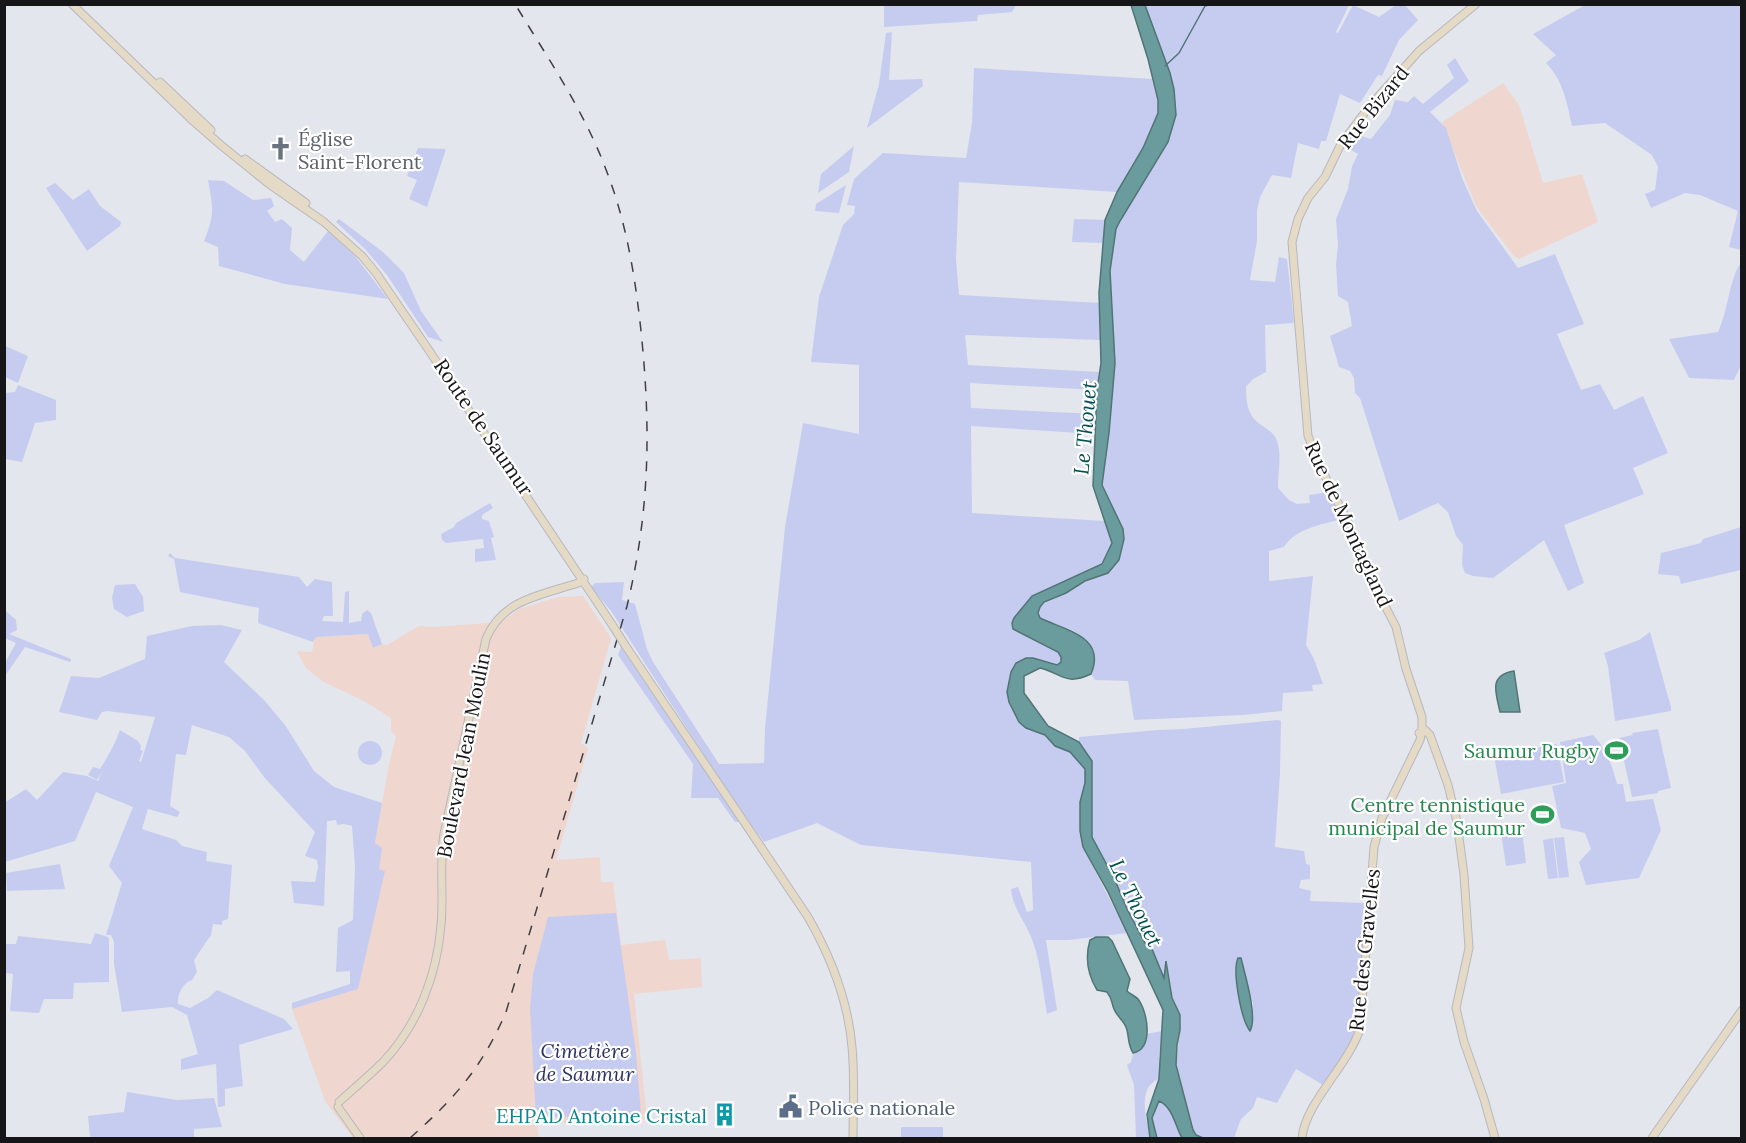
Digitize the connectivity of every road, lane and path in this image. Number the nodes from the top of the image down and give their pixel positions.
1 (72, 4) edge
2 (79, 4) edge
3 (1476, 4) edge
4 (1294, 229) joint
5 (344, 236) junction
6 (583, 580) junction
7 (1421, 732) junction
8 (1742, 1010) edge
9 (359, 1137) edge
10 (853, 1138) edge
11 (1302, 1138) edge
12 (1496, 1138) edge
13 (1652, 1138) edge

1 - 5 street
2 - 5 street
3 - 4 street, Rue Bizard
4 - 7 street, Rue de Montagland
5 - 6 street, Route de Saumur
6 - 9 street, Boulevard Jean Moulin
6 - 10 street, Route de Saumur, bridge
7 - 11 street, Rue des Gravelles
7 - 12 street, Rue de Montagland
8 - 13 street

